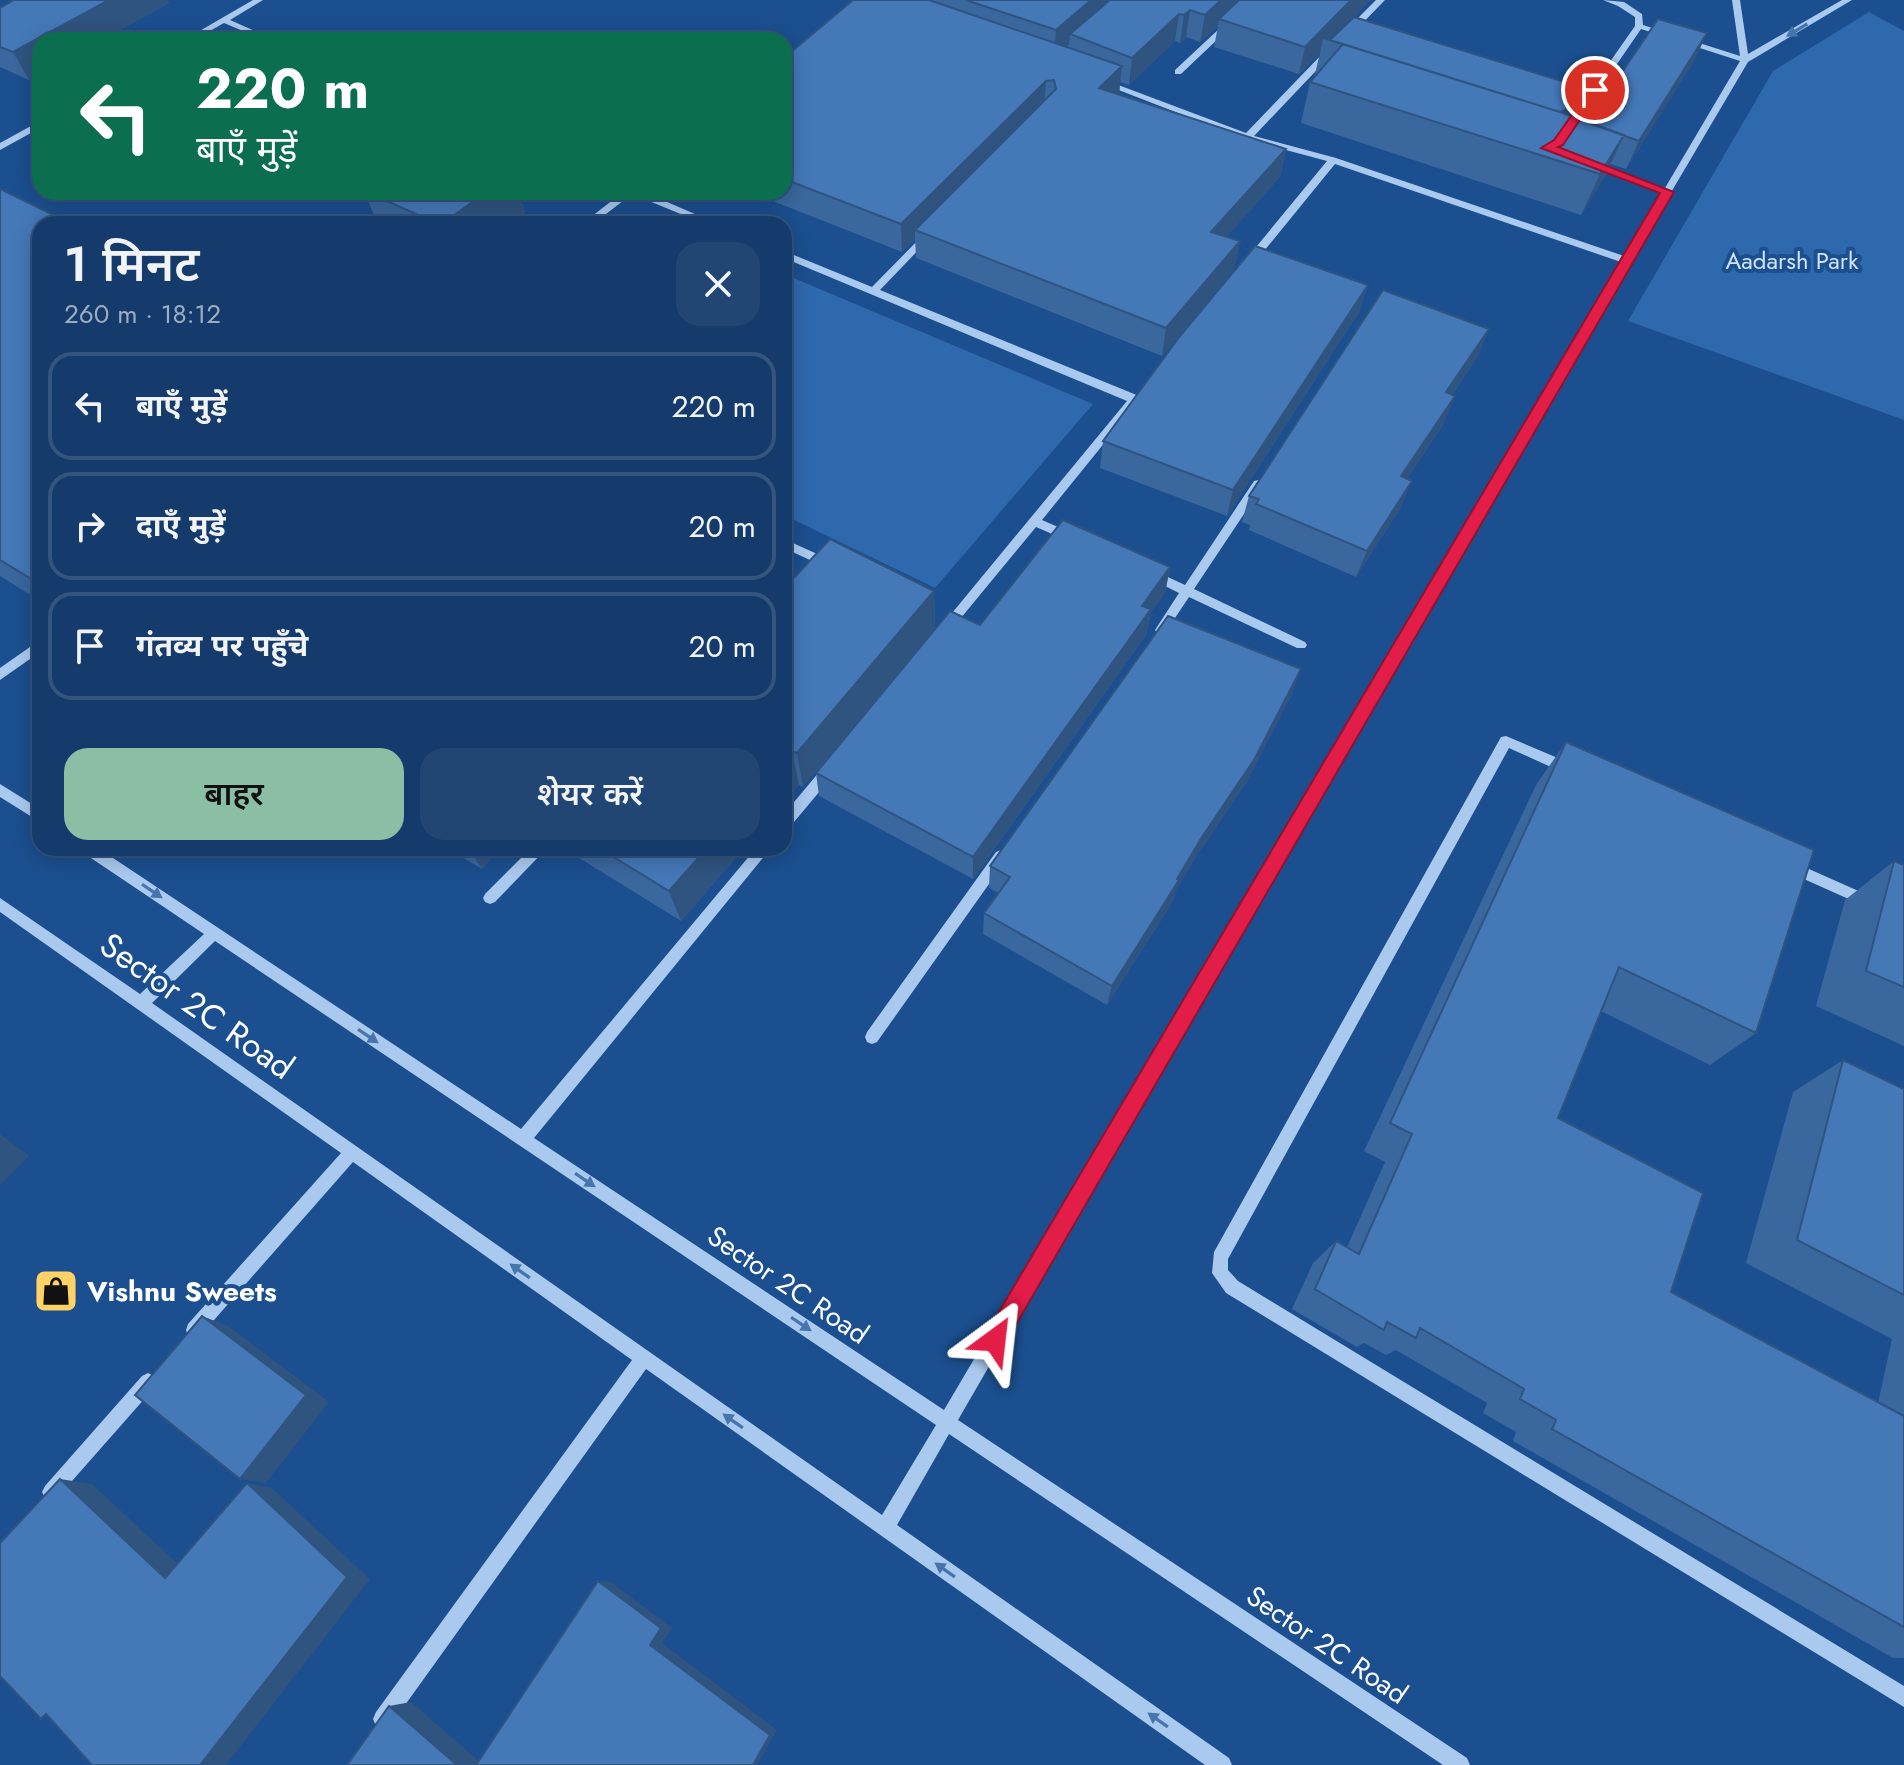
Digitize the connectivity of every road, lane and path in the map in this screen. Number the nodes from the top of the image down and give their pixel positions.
1 (259, 0) edge
2 (1255, 0) edge
3 (1381, 0) edge
4 (1607, 0) edge
5 (1736, 0) edge
6 (1848, 0) edge
7 (223, 20) junction
8 (1639, 26) junction
9 (202, 32) edge
10 (252, 32) edge
11 (1345, 36) junction
12 (1360, 41) edge
13 (1745, 60) junction
14 (1311, 70) junction
15 (1178, 72) dead end
16 (1326, 75) edge
17 (1085, 76) edge
18 (1565, 107) edge
19 (1580, 112) junction
20 (1573, 122) edge
21 (32, 129) edge
22 (1248, 137) junction
23 (0, 147) edge
24 (1575, 158) edge
25 (1333, 160) junction
26 (1667, 192) junction
27 (618, 200) edge
28 (655, 200) edge
29 (598, 216) edge
30 (694, 216) edge
31 (939, 224) edge
32 (792, 257) edge
33 (1626, 260) junction
34 (1246, 265) edge
35 (874, 291) junction
36 (1145, 387) edge
37 (1135, 400) junction
38 (1264, 474) edge
39 (1034, 521) junction
40 (1076, 540) edge
41 (792, 547) edge
42 (827, 564) junction
43 (1132, 566) edge
44 (841, 570) edge
45 (816, 574) edge
46 (1188, 591) junction
47 (935, 618) dead end
48 (948, 625) junction
49 (939, 637) edge
50 (1152, 642) edge
51 (1301, 645) dead end
52 (32, 651) edge
53 (0, 675) edge
54 (842, 754) edge
55 (1577, 772) edge
56 (0, 790) edge
57 (32, 811) edge
58 (792, 814) edge
59 (1008, 846) edge
60 (99, 856) edge
61 (532, 856) edge
62 (757, 856) edge
63 (1776, 860) edge
64 (490, 898) dead end
65 (0, 904) edge
66 (1876, 904) dead end
67 (214, 933) junction
68 (141, 1003) junction
69 (872, 1037) dead end
70 (523, 1139) junction
71 (352, 1152) junction
72 (186, 1339) edge
73 (644, 1358) junction
74 (155, 1374) edge
75 (947, 1422) junction
76 (41, 1502) edge
77 (885, 1528) junction
78 (1904, 1697) edge
79 (369, 1739) edge
80 (1222, 1765) edge
81 (1460, 1765) edge

1 - 7 street
2 - 15 street
3 - 11 street
4 - 8 street
5 - 13 street
6 -> 13 street
7 - 9 street
7 - 10 street
8 - 13 street
8 - 19 street
11 - 12 street
11 - 14 street
13 - 26 street
14 - 16 street
14 - 22 street
17 - 22 street
18 - 19 street
19 - 20 street
21 - 23 street
22 - 25 street
24 - 26 street
25 - 33 street
25 - 34 street
26 - 33 street
27 - 29 street
28 - 30 street
31 - 35 street
32 - 35 street
33 - 75 street
35 - 37 street
36 - 37 street
37 - 39 street
38 - 46 street
39 - 40 street
39 - 48 street
41 - 42 street
42 - 44 street
42 - 45 street
43 - 46 street
46 - 50 street
46 - 51 street
47 - 48 street
48 - 49 street
52 - 53 street
54 - 58 street
55 - 78 street
56 - 57 street
59 - 69 street
60 -> 67 street, Sector 2C Road
61 - 64 street
62 - 70 street
63 - 66 street
65 - 68 street, Sector 2C Road
67 - 68 street
67 -> 70 street, Sector 2C Road
68 - 71 street, Sector 2C Road
70 -> 75 street, Sector 2C Road
71 - 72 street
73 -> 71 street, Sector 2C Road
77 -> 73 street, Sector 2C Road
73 - 79 street
74 - 76 street
75 - 77 street
75 - 81 street, Sector 2C Road
80 -> 77 street, Sector 2C Road

